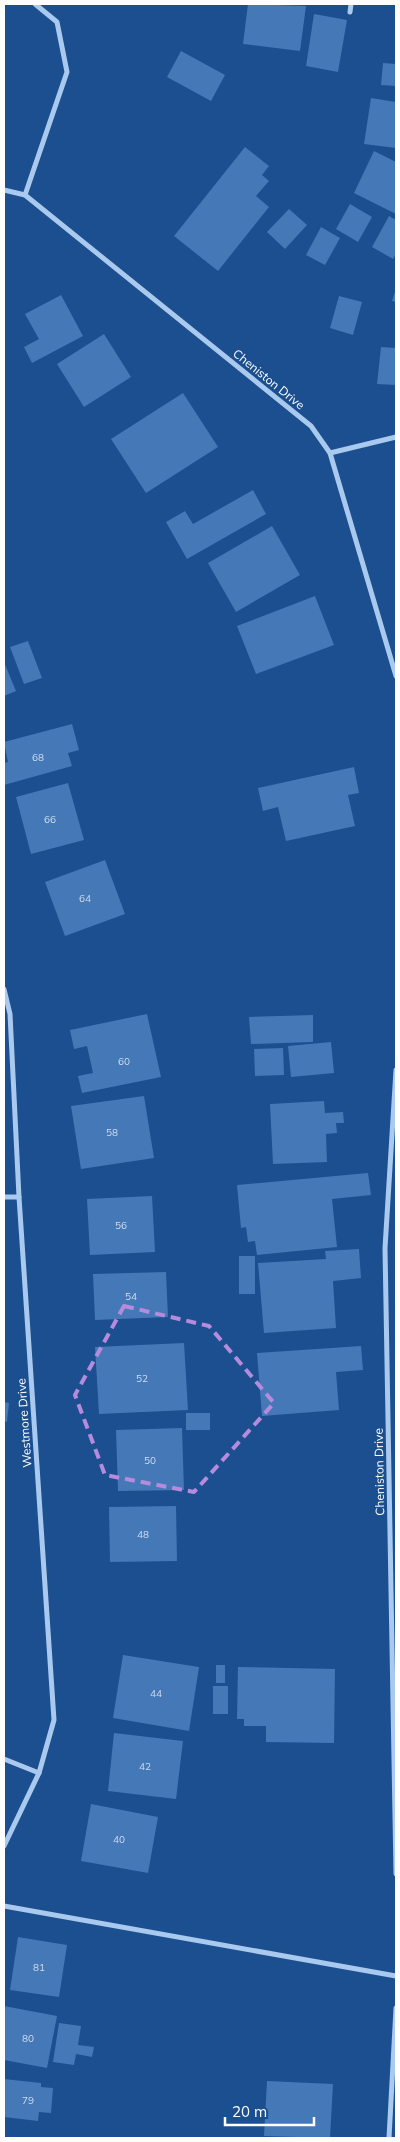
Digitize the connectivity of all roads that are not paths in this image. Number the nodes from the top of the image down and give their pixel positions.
1 (35, 4) edge
2 (351, 4) edge
3 (350, 12) dead end
4 (4, 190) edge
5 (25, 195) junction
6 (396, 437) edge
7 (330, 453) junction
8 (396, 676) edge
9 (4, 989) edge
10 (396, 1070) edge
11 (19, 1196) junction
12 (4, 1197) edge
13 (4, 1759) edge
14 (39, 1773) junction
15 (4, 1846) edge
16 (396, 1874) edge
17 (4, 1906) edge
18 (396, 1976) edge
19 (396, 2008) edge
20 (389, 2138) edge

1 - 5 street
2 - 3 street
4 - 5 street, Cheniston Drive
5 - 7 street, Cheniston Drive
6 - 7 street
7 - 8 street, Cheniston Drive
9 - 11 street, Westmore Drive
10 - 16 street, Cheniston Drive
11 - 12 street
11 - 14 street, Westmore Drive
13 - 14 street
14 - 15 street, Westmore Drive
17 - 18 street
19 - 20 street

